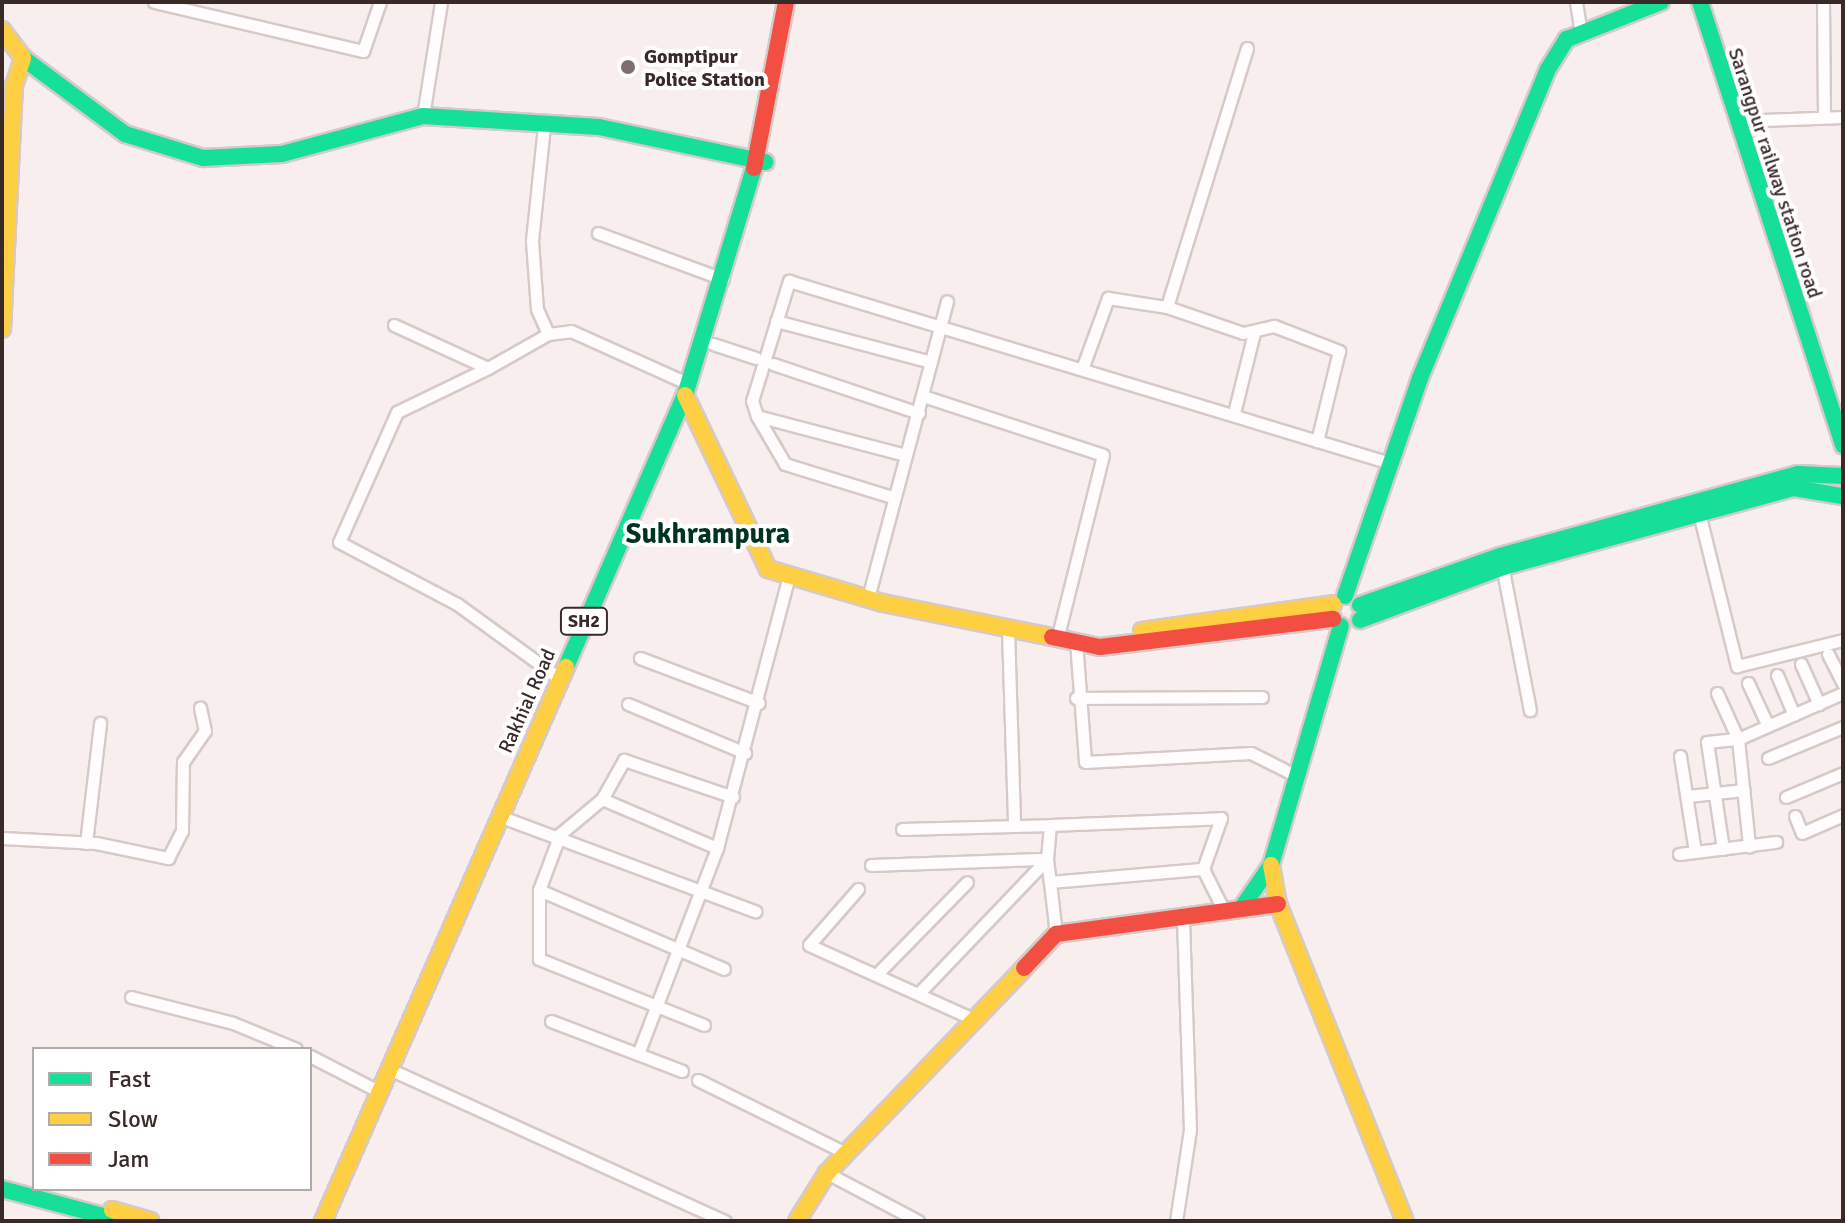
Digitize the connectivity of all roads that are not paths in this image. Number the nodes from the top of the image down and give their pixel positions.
1 (154, 2) edge
2 (380, 2) edge
3 (441, 2) edge
4 (786, 2) edge
5 (795, 2) edge
6 (1576, 2) edge
7 (1661, 2) edge
8 (1700, 2) edge
9 (1823, 2) edge
10 (2, 30) edge
11 (1581, 32) junction
12 (1247, 48) dead end
13 (23, 58) junction
14 (423, 116) junction
15 (1824, 117) junction
16 (1843, 117) edge
17 (1736, 121) junction
18 (544, 126) junction
19 (761, 161) junction
20 (4, 230) edge
21 (598, 233) dead end
22 (724, 280) junction
23 (947, 301) dead end
24 (1167, 307) junction
25 (776, 321) junction
26 (394, 325) dead end
27 (941, 326) junction
28 (2, 329) edge
29 (1254, 333) junction
30 (548, 334) junction
31 (713, 344) junction
32 (756, 358) dead end
33 (931, 362) junction
34 (773, 364) dead end
35 (488, 368) junction
36 (1082, 369) junction
37 (689, 392) junction
38 (923, 396) junction
39 (919, 413) junction
40 (1234, 413) junction
41 (757, 416) junction
42 (1317, 441) junction
43 (1843, 446) edge
44 (906, 455) junction
45 (1390, 463) junction
46 (1843, 488) edge
47 (892, 497) junction
48 (1699, 513) junction
49 (1502, 561) junction
50 (789, 575) junction
51 (868, 598) junction
52 (1338, 612) junction
53 (1360, 612) junction
54 (1008, 630) junction
55 (1057, 639) junction
56 (1843, 640) edge
57 (1083, 641) junction
58 (1828, 654) dead end
59 (640, 658) dead end
60 (1801, 664) dead end
61 (1777, 675) dead end
62 (559, 678) junction
63 (1748, 683) dead end
64 (1843, 684) edge
65 (1717, 693) dead end
66 (1843, 693) edge
67 (1262, 697) dead end
68 (1076, 698) junction
69 (759, 703) junction
70 (628, 704) dead end
71 (1819, 704) junction
72 (200, 708) dead end
73 (1530, 710) dead end
74 (1794, 715) junction
75 (100, 723) dead end
76 (1768, 726) junction
77 (1843, 727) edge
78 (1738, 739) junction
79 (745, 753) junction
80 (1680, 756) dead end
81 (1768, 758) dead end
82 (1843, 773) edge
83 (1297, 776) junction
84 (1744, 790) junction
85 (1715, 793) junction
86 (1688, 796) junction
87 (733, 797) junction
88 (1786, 797) dead end
89 (602, 799) junction
90 (1843, 815) edge
91 (1795, 816) dead end
92 (507, 819) junction
93 (1050, 825) junction
94 (1014, 826) junction
95 (902, 829) dead end
96 (560, 834) junction
97 (2, 838) edge
98 (1776, 842) dead end
99 (86, 843) junction
100 (1749, 846) junction
101 (717, 848) junction
102 (1723, 849) junction
103 (1695, 852) junction
104 (1679, 854) dead end
105 (1047, 859) junction
106 (871, 865) dead end
107 (1271, 865) junction
108 (1203, 869) junction
109 (967, 882) dead end
110 (1050, 882) junction
111 (698, 889) junction
112 (858, 889) dead end
113 (539, 890) junction
114 (1278, 904) junction
115 (1232, 910) junction
116 (755, 911) dead end
117 (1183, 917) junction
118 (1056, 934) junction
119 (676, 948) junction
120 (724, 969) dead end
121 (878, 973) junction
122 (919, 993) junction
123 (131, 997) dead end
124 (655, 1005) junction
125 (973, 1019) junction
126 (551, 1021) dead end
127 (704, 1025) dead end
128 (291, 1047) edge
129 (638, 1054) junction
130 (312, 1057) edge
131 (682, 1071) dead end
132 (398, 1073) junction
133 (698, 1080) dead end
134 (380, 1092) junction
135 (846, 1153) junction
136 (827, 1173) junction
137 (2, 1181) edge
138 (32, 1188) edge
139 (2, 1189) edge
140 (43, 1191) edge
141 (94, 1217) edge
142 (122, 1221) edge
143 (150, 1221) edge
144 (323, 1221) edge
145 (332, 1221) edge
146 (725, 1221) edge
147 (797, 1221) edge
148 (918, 1221) edge
149 (1176, 1221) edge
150 (1405, 1221) edge

1 - 2 street
3 - 14 street
4 - 19 street, Rakhial Road / SH2
5 - 19 street, Rakhial Road / SH2
6 - 11 street
7 - 11 street
8 - 17 street, Sarangpur railway station road
9 - 15 street
10 - 13 street
11 - 45 street
12 - 24 street
13 - 14 street
13 - 20 street
14 - 18 street
15 - 16 street
15 - 17 street
17 - 43 street, Sarangpur railway station road
18 - 19 street
18 - 30 street
19 - 22 street, Rakhial Road / SH2
19 - 31 street, Rakhial Road / SH2
20 - 28 street
21 - 22 street
22 - 37 street, Rakhial Road / SH2
23 - 27 street
24 - 29 street
24 - 36 street
25 - 27 street
25 - 33 street
25 - 41 street
26 - 35 street
27 - 33 street
27 - 36 street
29 - 40 street
29 - 42 street
30 - 35 street
30 - 37 street
31 - 32 street
31 - 37 street, Rakhial Road / SH2
33 - 38 street
34 - 39 street
35 - 62 street
36 - 40 street
37 - 50 street
37 - 62 street, Rakhial Road / SH2
37 - 92 street, Rakhial Road / SH2
38 - 39 street
38 - 55 street
39 - 44 street
40 - 42 street
41 - 44 street
41 - 47 street
42 - 45 street
44 - 47 street
45 - 52 street
46 - 48 street
46 - 49 street
47 - 51 street
48 - 49 street
48 - 56 street
49 - 53 street
49 - 73 street
50 - 51 street
50 - 69 street
51 - 54 street
52 - 53 street
52 - 53 street
52 - 57 street
52 - 83 street
54 - 55 street
54 - 94 street
55 - 57 street
57 - 68 street
58 - 64 street
59 - 69 street
60 - 71 street
61 - 74 street
62 - 134 street, Rakhial Road / SH2
63 - 76 street
65 - 78 street
66 - 71 street
67 - 68 street
68 - 83 street
69 - 79 street
70 - 79 street
71 - 74 street
72 - 99 street
74 - 76 street
75 - 99 street
76 - 78 street
77 - 81 street
78 - 84 street
78 - 85 street
79 - 87 street
80 - 86 street
82 - 88 street
83 - 107 street
84 - 85 street
84 - 100 street
85 - 86 street
85 - 102 street
86 - 103 street
87 - 89 street
87 - 101 street
89 - 96 street
89 - 101 street
90 - 91 street
92 - 96 street
92 - 132 street, Rakhial Road / SH2
93 - 94 street
93 - 105 street
93 - 108 street
94 - 95 street
96 - 111 street
96 - 113 street
97 - 99 street
98 - 100 street
100 - 102 street
101 - 111 street
102 - 103 street
103 - 104 street
105 - 106 street
105 - 110 street
105 - 122 street
107 - 114 street
107 - 115 street
108 - 110 street
108 - 115 street
109 - 121 street
110 - 118 street
111 - 116 street
111 - 119 street
112 - 121 street
113 - 119 street
113 - 124 street
114 - 115 street
114 - 150 street
115 - 117 street
117 - 118 street
117 - 149 street
118 - 125 street
119 - 120 street
119 - 124 street
121 - 122 street
122 - 125 street
123 - 128 street
124 - 127 street
124 - 129 street
125 - 135 street
126 - 129 street
129 - 131 street
130 - 134 street
132 - 145 street, Rakhial Road / SH2
132 - 146 street
133 - 135 street
134 - 144 street, Rakhial Road / SH2
135 - 136 street
136 - 147 street
136 - 148 street
137 - 138 street
139 - 141 street
140 - 143 street
141 - 142 street

